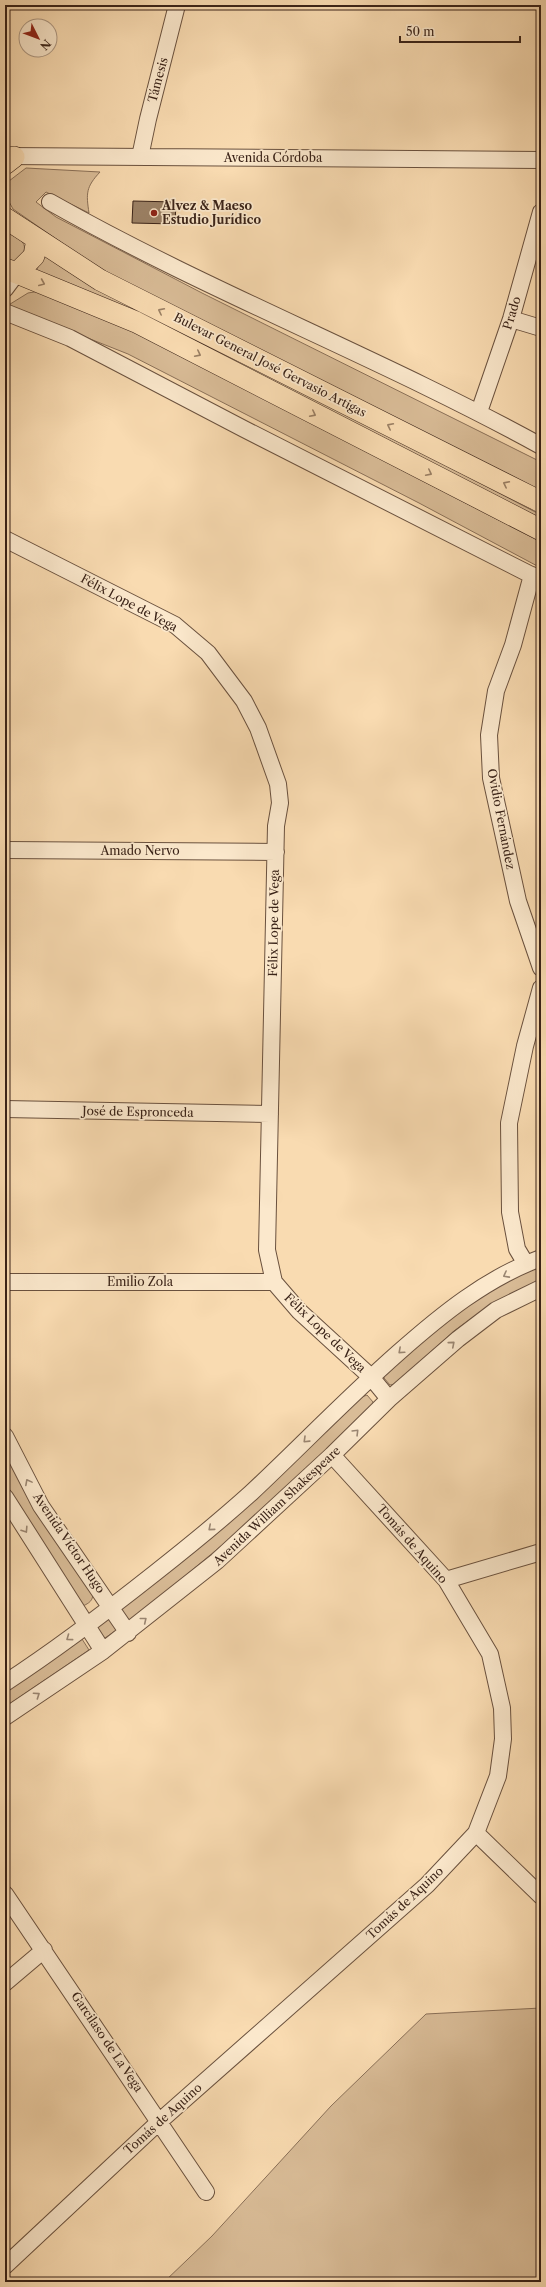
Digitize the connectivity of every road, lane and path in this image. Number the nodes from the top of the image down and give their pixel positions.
1 (178, 5) edge
2 (140, 156) junction
3 (8, 159) edge
4 (541, 160) edge
5 (50, 202) dead end
6 (541, 212) edge
7 (6, 218) edge
8 (37, 239) junction
9 (11, 271) edge
10 (5, 290) edge
11 (5, 312) edge
12 (510, 319) junction
13 (541, 328) edge
14 (479, 412) junction
15 (541, 446) edge
16 (541, 502) edge
17 (541, 530) edge
18 (5, 539) edge
19 (537, 577) edge
20 (5, 850) edge
21 (276, 852) junction
22 (541, 968) edge
23 (541, 988) edge
24 (5, 1109) edge
25 (270, 1114) junction
26 (534, 1261) edge
27 (5, 1282) edge
28 (274, 1282) junction
29 (541, 1288) edge
30 (371, 1377) junction
31 (389, 1399) junction
32 (5, 1436) edge
33 (332, 1455) junction
34 (5, 1497) edge
35 (541, 1552) edge
36 (446, 1580) junction
37 (112, 1607) junction
38 (87, 1625) junction
39 (128, 1633) junction
40 (103, 1651) junction
41 (5, 1683) edge
42 (5, 1717) edge
43 (476, 1833) junction
44 (5, 1894) edge
45 (541, 1896) edge
46 (44, 1950) junction
47 (5, 1983) edge
48 (160, 2121) junction
49 (206, 2192) dead end
50 (5, 2266) edge

1 - 2 street, Támesis
2 - 3 street, Avenida Córdoba
2 - 4 street, Avenida Córdoba
5 - 14 street
6 - 12 street, Prado
7 - 8 main road, Bulevar General José Gervasio Artigas
8 - 9 main road
16 -> 8 main road, Bulevar General José Gervasio Artigas
9 - 10 street
9 -> 17 main road, Bulevar General José Gervasio Artigas
11 - 19 street
12 - 13 street
12 - 14 street, Prado
14 - 15 street
18 - 21 street, Félix Lope de Vega
19 - 22 street, Ovidio Fernández
20 - 21 street, Amado Nervo
21 - 25 street, Félix Lope de Vega
23 - 26 street
24 - 25 street, José de Espronceda
25 - 28 street, Félix Lope de Vega
26 -> 30 street
27 - 28 street, Emilio Zola
28 - 30 street, Félix Lope de Vega
31 -> 29 street, Avenida William Shakespeare
30 - 31 street, Félix Lope de Vega
30 -> 37 street
33 -> 31 street, Avenida William Shakespeare
37 -> 32 street, Avenida Víctor Hugo
33 - 36 street, Tomás de Aquino
39 -> 33 street, Avenida William Shakespeare
34 -> 38 street
35 - 36 street
36 - 43 street, Tomás de Aquino
37 - 38 street
37 - 39 street, Avenida Víctor Hugo
38 - 40 street
38 -> 41 street
39 - 40 street, Avenida William Shakespeare
42 -> 40 street, Avenida William Shakespeare
43 - 45 street
43 - 48 street, Tomás de Aquino
44 - 46 street, Garcilaso de La Vega
46 - 47 street
46 - 48 street, Garcilaso de La Vega
48 - 49 street, Garcilaso de La Vega
48 - 50 street, Tomás de Aquino

